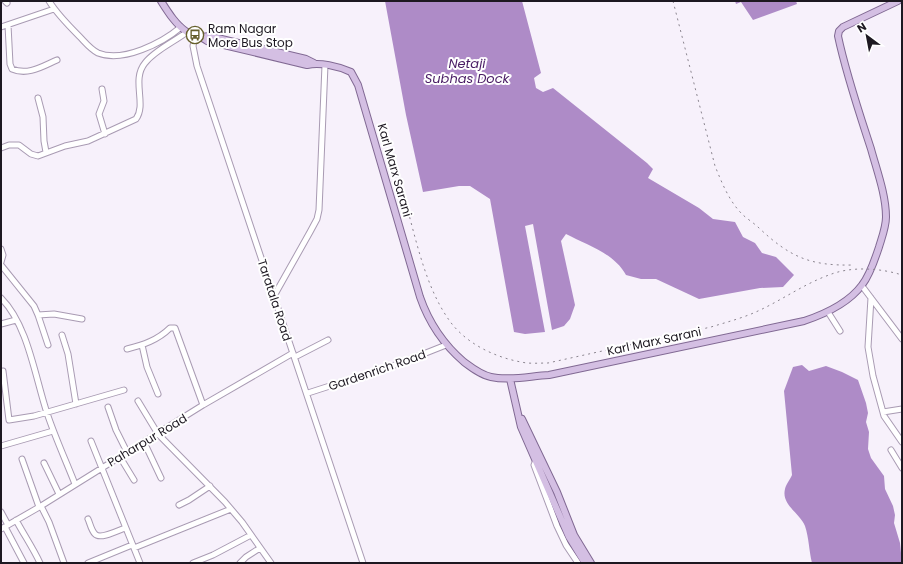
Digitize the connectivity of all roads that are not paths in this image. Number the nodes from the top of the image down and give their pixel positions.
1 (49, 1) edge
2 (161, 1) edge
3 (898, 1) edge
4 (54, 9) junction
5 (8, 25) junction
6 (1, 27) edge
7 (181, 27) junction
8 (187, 32) junction
9 (195, 36) junction
10 (57, 60) dead end
11 (325, 65) junction
12 (102, 89) dead end
13 (38, 98) dead end
14 (105, 134) junction
15 (1, 148) edge
16 (46, 152) junction
17 (1, 249) edge
18 (1, 262) edge
19 (1, 265) edge
20 (862, 286) junction
21 (274, 296) junction
22 (1, 298) edge
23 (871, 298) junction
24 (828, 312) junction
25 (38, 315) junction
26 (82, 319) dead end
27 (16, 320) junction
28 (1, 324) edge
29 (840, 331) dead end
30 (62, 335) dead end
31 (902, 339) edge
32 (328, 340) dead end
33 (48, 345) dead end
34 (142, 345) junction
35 (446, 345) junction
36 (127, 349) dead end
37 (294, 355) junction
38 (3, 371) dead end
39 (510, 379) junction
40 (124, 390) dead end
41 (158, 394) dead end
42 (308, 394) junction
43 (138, 401) dead end
44 (76, 404) junction
45 (203, 406) junction
46 (108, 407) dead end
47 (902, 408) edge
48 (47, 412) junction
49 (883, 412) junction
50 (53, 431) junction
51 (158, 434) junction
52 (91, 441) dead end
53 (144, 442) junction
54 (902, 442) edge
55 (1, 446) edge
56 (891, 450) dead end
57 (127, 452) junction
58 (120, 457) junction
59 (22, 459) dead end
60 (539, 459) junction
61 (44, 463) dead end
62 (102, 468) junction
63 (902, 468) edge
64 (161, 478) dead end
65 (134, 480) dead end
66 (75, 484) junction
67 (210, 486) junction
68 (60, 494) junction
69 (554, 494) junction
70 (179, 504) dead end
71 (40, 507) junction
72 (231, 509) junction
73 (1, 512) edge
74 (88, 519) dead end
75 (16, 520) junction
76 (5, 527) edge
77 (125, 528) junction
78 (251, 535) junction
79 (133, 546) junction
80 (260, 548) junction
81 (96, 562) edge
82 (24, 563) edge
83 (40, 563) edge
84 (64, 563) edge
85 (88, 563) edge
86 (140, 563) edge
87 (193, 563) edge
88 (240, 563) edge
89 (271, 563) edge
90 (364, 563) edge
91 (578, 563) edge
92 (585, 563) edge
93 (591, 563) edge

1 - 4 street
2 - 7 main road, Karl Marx Sarani
3 - 20 main road, Karl Marx Sarani
4 - 5 street
4 - 7 street
5 - 6 street
5 - 10 street
7 - 8 main road, Karl Marx Sarani
8 - 9 main road, Karl Marx Sarani
8 - 14 street
9 - 11 main road, Karl Marx Sarani
9 - 21 street, Taratala Road
11 - 21 street
11 - 35 main road, Karl Marx Sarani
12 - 14 street
13 - 16 street
14 - 16 street
15 - 16 street
17 - 18 street
19 - 25 street
20 - 23 street
20 - 24 main road, Karl Marx Sarani
21 - 37 street, Taratala Road
22 - 27 street
23 - 31 street
23 - 49 street
24 - 29 street
24 - 39 main road, Karl Marx Sarani
25 - 26 street
25 - 33 street
27 - 28 street
27 - 48 street
30 - 44 street
32 - 37 street, Paharpur Road
34 - 36 street
34 - 41 street
34 - 45 street
35 - 39 main road, Karl Marx Sarani
35 - 42 street, Gardenrich Road
37 - 42 street, Taratala Road
37 - 45 street, Paharpur Road
38 - 48 street
39 - 60 main road
40 - 44 street
42 - 90 street, Taratala Road
43 - 51 street
44 - 48 street
45 - 51 street, Paharpur Road
46 - 57 street
47 - 49 street
48 - 50 street
49 - 54 street
50 - 55 street
50 - 66 street
51 - 53 street, Paharpur Road
51 - 67 street
52 - 62 street
53 - 57 street, Paharpur Road
53 - 64 street
56 - 63 street
57 - 58 street, Paharpur Road
58 - 62 street, Paharpur Road
58 - 65 street
59 - 71 street
60 - 69 main road
60 - 91 street
61 - 68 street
62 - 66 street, Paharpur Road
62 - 77 street
66 - 68 street, Paharpur Road
67 - 70 street
67 - 72 street
68 - 71 street, Paharpur Road
69 - 92 main road
69 - 93 main road
71 - 75 street, Paharpur Road
71 - 84 street
72 - 78 street
72 - 79 street
73 - 76 street
74 - 77 street
75 - 76 street, Paharpur Road
75 - 83 street
76 - 82 street
77 - 79 street
78 - 80 street
78 - 87 street
79 - 81 street
79 - 86 street
80 - 88 street
80 - 89 street
81 - 85 street

